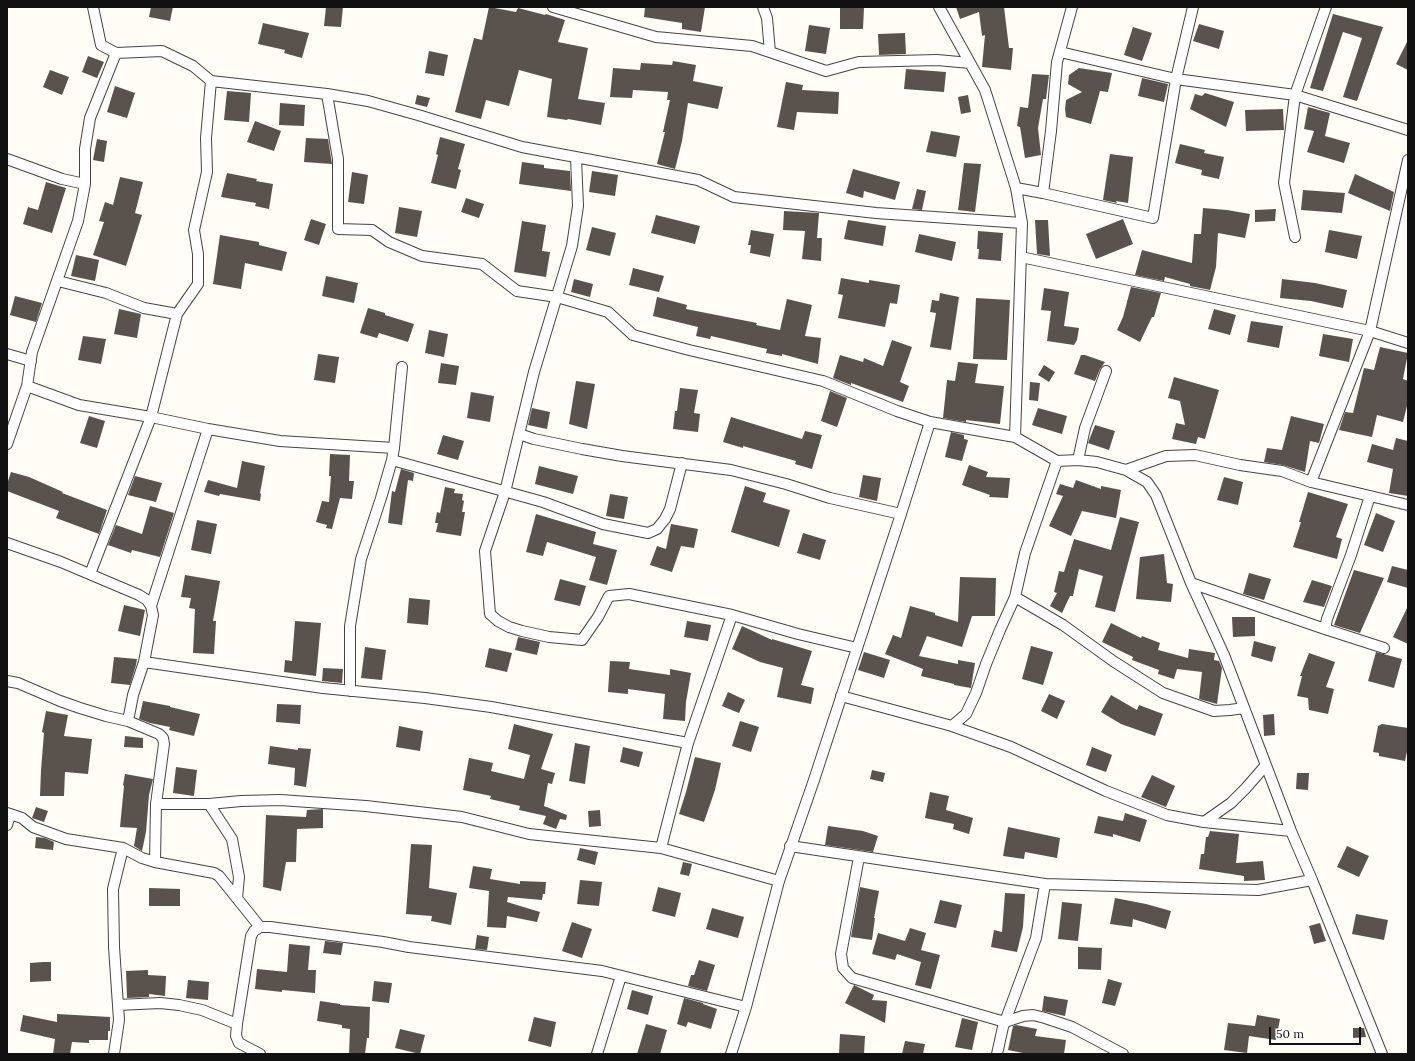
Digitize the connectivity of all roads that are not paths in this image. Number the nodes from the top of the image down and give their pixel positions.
1 (93, 7) edge
2 (763, 7) edge
3 (939, 7) edge
4 (1072, 7) edge
5 (1193, 7) edge
6 (1326, 7) edge
7 (559, 8) edge
8 (770, 52) junction
9 (1060, 52) junction
10 (116, 53) junction
11 (970, 64) junction
12 (1176, 79) junction
13 (211, 82) junction
14 (327, 94) junction
15 (1295, 95) junction
16 (1408, 130) edge
17 (576, 158) junction
18 (7, 159) edge
19 (1408, 160) edge
20 (85, 184) junction
21 (1016, 188) junction
22 (1043, 193) junction
23 (1022, 222) junction
24 (1295, 237) dead end
25 (1021, 257) junction
26 (58, 281) junction
27 (557, 297) junction
28 (177, 314) junction
29 (1370, 331) junction
30 (1408, 343) edge
31 (7, 354) edge
32 (31, 361) junction
33 (402, 367) dead end
34 (1106, 371) dead end
35 (27, 386) junction
36 (151, 417) junction
37 (930, 422) junction
38 (208, 429) junction
39 (519, 434) junction
40 (1015, 437) junction
41 (7, 444) edge
42 (394, 448) junction
43 (392, 460) junction
44 (1078, 460) junction
45 (1057, 461) junction
46 (682, 463) junction
47 (1126, 470) junction
48 (1311, 482) junction
49 (505, 492) junction
50 (1370, 496) junction
51 (1408, 505) edge
52 (901, 514) junction
53 (7, 543) edge
54 (90, 574) junction
55 (1191, 582) junction
56 (1015, 597) junction
57 (151, 606) junction
58 (732, 615) junction
59 (1325, 629) junction
60 (857, 648) junction
61 (1384, 648) dead end
62 (144, 662) junction
63 (7, 681) edge
64 (350, 691) junction
65 (841, 696) junction
66 (1244, 708) junction
67 (128, 721) junction
68 (952, 726) junction
69 (688, 743) junction
70 (1266, 765) junction
71 (156, 804) junction
72 (209, 804) junction
73 (9, 814) edge
74 (1204, 822) junction
75 (7, 825) edge
76 (1291, 831) junction
77 (790, 846) junction
78 (123, 848) junction
79 (661, 848) junction
80 (859, 856) junction
81 (155, 862) junction
82 (1312, 880) junction
83 (778, 881) junction
84 (1046, 884) junction
85 (237, 898) junction
86 (260, 927) junction
87 (621, 976) junction
88 (118, 1005) junction
89 (746, 1007) junction
90 (1005, 1022) junction
91 (237, 1024) junction
92 (114, 1054) edge
93 (260, 1054) edge
94 (597, 1054) edge
95 (731, 1054) edge
96 (997, 1054) edge
97 (1123, 1054) edge
98 (1382, 1054) edge

1 - 10 street
2 - 8 street
3 - 11 street
4 - 9 street
5 - 12 street
6 - 15 street
7 - 8 street
8 - 11 street
9 - 12 street
9 - 22 street
10 - 13 street
10 - 20 street
11 - 21 street
12 - 15 street
12 - 22 street
13 - 14 street
13 - 28 street
14 - 17 street
14 - 27 street
15 - 16 street
15 - 24 street
17 - 23 street
17 - 27 street
18 - 20 street
19 - 29 street
20 - 26 street
21 - 22 street
21 - 23 street
23 - 25 street
25 - 29 street
25 - 40 street
26 - 28 street
26 - 32 street
27 - 37 street
27 - 39 street
28 - 36 street
29 - 30 street
29 - 48 street
31 - 32 street
32 - 35 street
33 - 42 street
34 - 44 street
35 - 36 street
35 - 41 street
36 - 38 street
36 - 54 street
37 - 40 street
37 - 52 street
38 - 42 street
38 - 57 street
39 - 46 street
39 - 49 street
40 - 45 street
42 - 43 street
43 - 49 street
43 - 64 street
44 - 45 street
44 - 47 street
45 - 56 street
46 - 49 street
46 - 52 street
47 - 48 street
47 - 55 street
48 - 50 street
49 - 58 street
50 - 51 street
50 - 59 street
52 - 60 street
53 - 54 street
54 - 57 street
55 - 59 street
55 - 66 street
56 - 66 street
56 - 68 street
57 - 62 street
58 - 60 street
58 - 69 street
59 - 61 street
60 - 65 street
62 - 64 street
62 - 67 street
63 - 67 street
64 - 69 street
65 - 68 street
65 - 77 street
66 - 70 street
67 - 71 street
68 - 74 street
69 - 79 street
70 - 74 street
70 - 76 street
71 - 72 street
71 - 81 street
72 - 79 street
72 - 85 street
73 - 75 street
73 - 78 street
74 - 76 street
76 - 82 street
77 - 80 street
77 - 83 street
78 - 81 street
78 - 88 street
79 - 83 street
80 - 84 street
80 - 90 street
81 - 85 street
82 - 84 street
82 - 98 street
83 - 89 street
84 - 90 street
85 - 86 street
86 - 87 street
86 - 91 street
87 - 89 street
87 - 94 street
88 - 91 street
88 - 92 street
89 - 95 street
90 - 96 street
90 - 97 street
91 - 93 street

